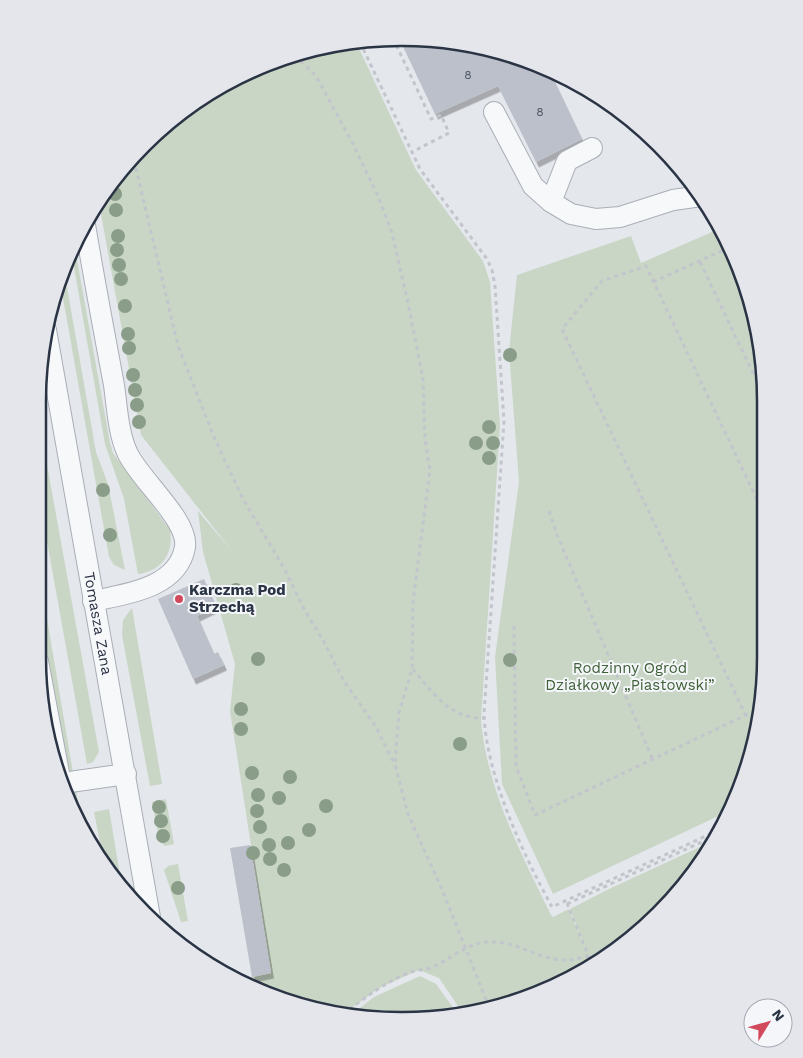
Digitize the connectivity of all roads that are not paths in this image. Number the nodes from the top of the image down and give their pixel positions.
1 (494, 112) dead end
2 (592, 148) dead end
3 (691, 196) edge
4 (551, 202) junction
5 (87, 237) edge
6 (50, 351) edge
7 (94, 601) junction
8 (126, 774) junction
9 (69, 782) edge
10 (148, 906) edge

1 - 4 street
2 - 4 street
3 - 4 street
5 - 7 street
6 - 7 street, Tomasza Zana
7 - 8 street, Tomasza Zana
8 - 9 street
8 - 10 street, Tomasza Zana

